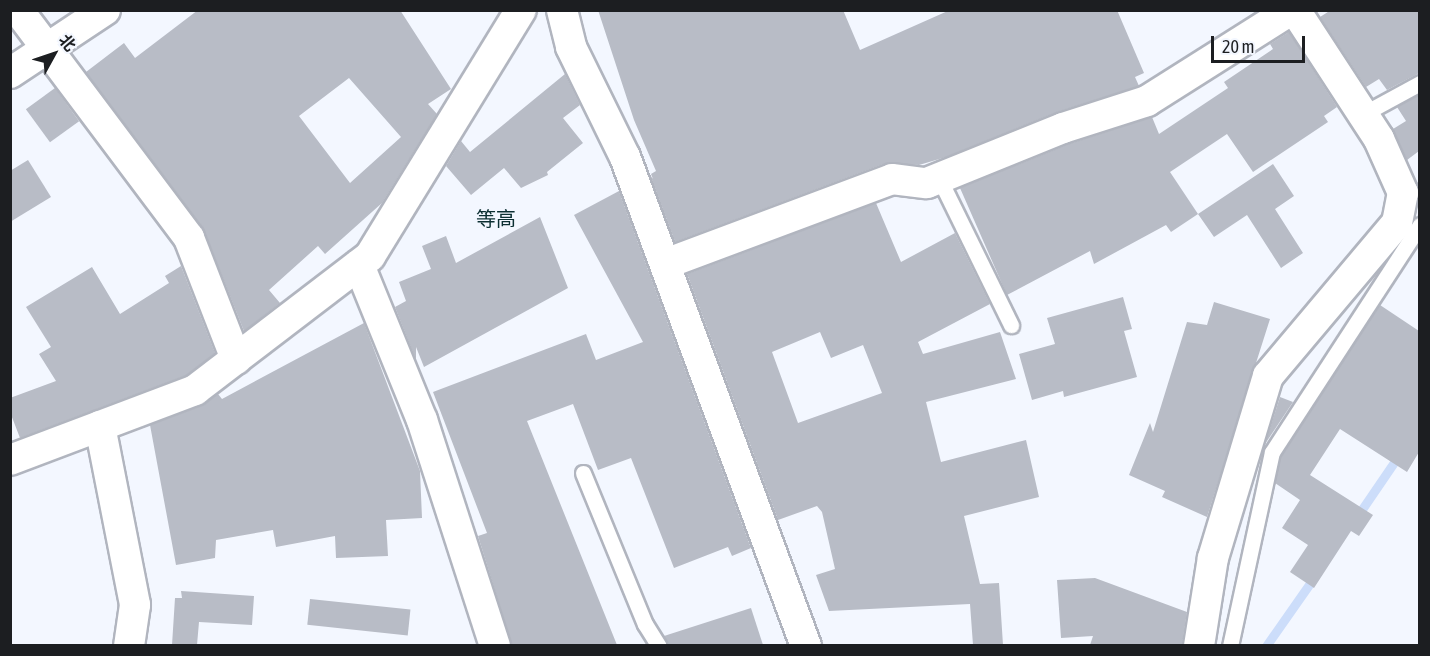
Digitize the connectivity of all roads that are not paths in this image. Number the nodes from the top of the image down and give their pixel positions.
1 (18, 10) edge
2 (105, 10) edge
3 (521, 10) edge
4 (562, 10) edge
5 (1293, 10) edge
6 (47, 50) junction
7 (10, 73) edge
8 (1419, 83) edge
9 (1363, 114) junction
10 (939, 178) junction
11 (1411, 198) edge
12 (1419, 225) edge
13 (665, 264) junction
14 (358, 265) junction
15 (1011, 325) dead end
16 (236, 359) junction
17 (100, 426) junction
18 (10, 460) edge
19 (583, 473) dead end
20 (129, 645) edge
21 (495, 645) edge
22 (659, 645) edge
23 (806, 645) edge
24 (1198, 645) edge
25 (1230, 645) edge

1 - 6 street
2 - 6 street
3 - 14 street
4 - 13 street
5 - 9 street
5 - 10 street
6 - 7 street
6 - 16 street
8 - 9 lane
9 - 11 street
10 - 13 street
10 - 15 lane
11 - 24 street
12 - 25 lane
13 - 23 street
14 - 16 street
14 - 21 street
16 - 17 street
17 - 18 street
17 - 20 street
19 - 22 lane

